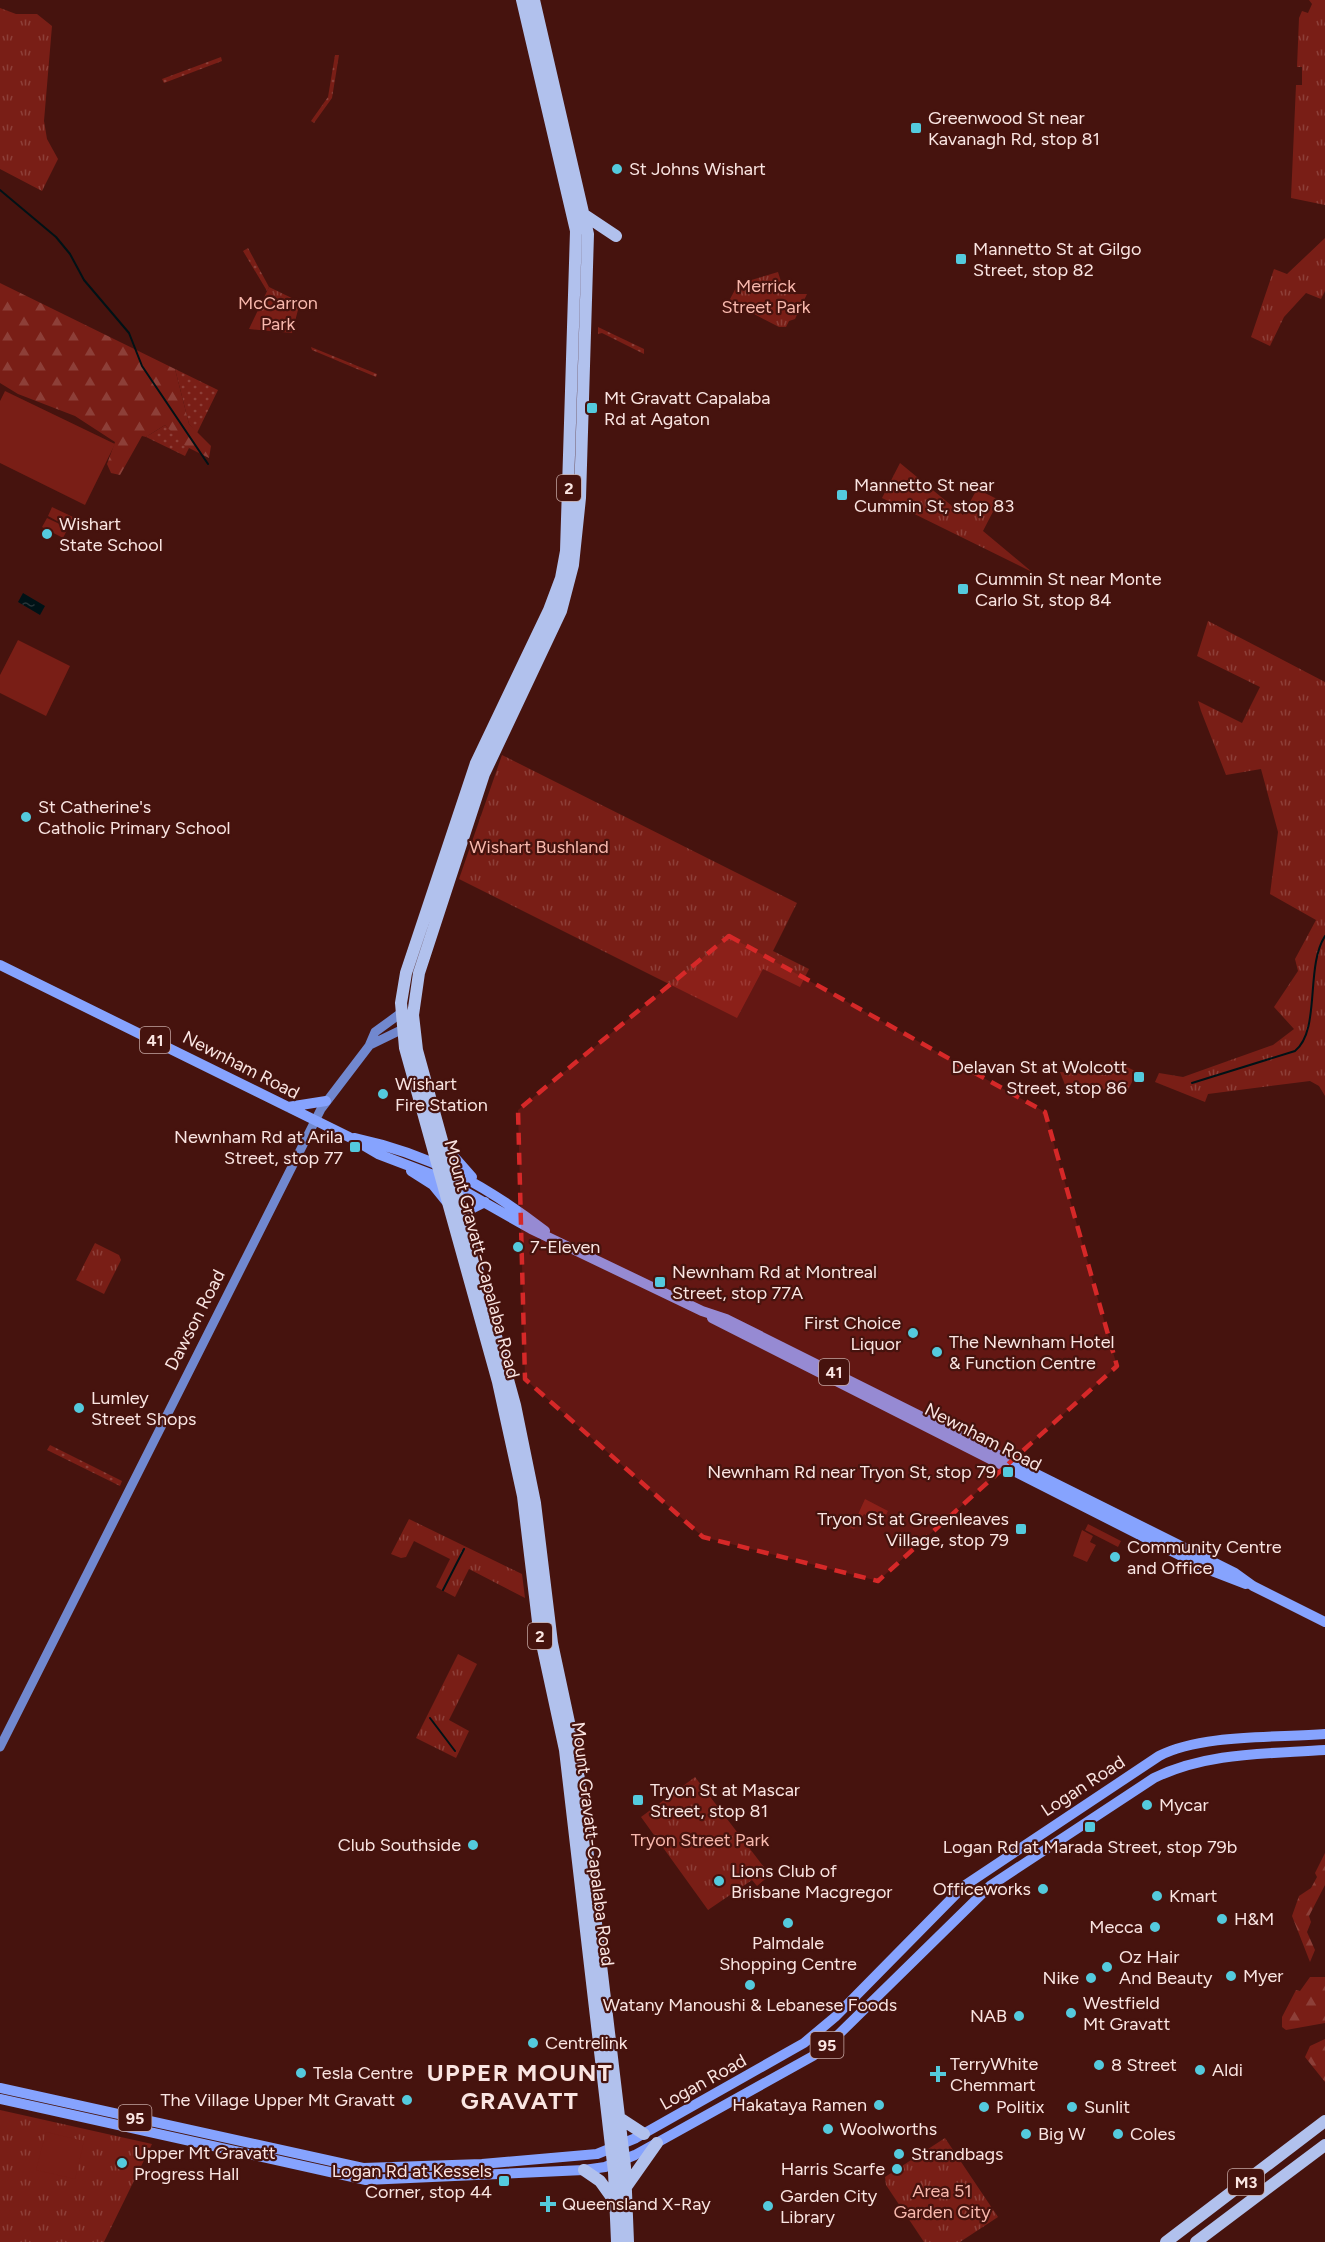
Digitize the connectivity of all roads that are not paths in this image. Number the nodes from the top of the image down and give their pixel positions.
1 (522, 0) edge
2 (534, 0) edge
3 (586, 216) junction
4 (616, 236) dead end
5 (0, 958) edge
6 (0, 965) edge
7 (22, 974) junction
8 (407, 1014) junction
9 (402, 1031) junction
10 (369, 1046) junction
11 (326, 1101) junction
12 (288, 1107) junction
13 (315, 1120) junction
14 (429, 1132) junction
15 (349, 1137) junction
16 (443, 1144) junction
17 (414, 1154) junction
18 (396, 1161) junction
19 (437, 1163) junction
20 (445, 1173) junction
21 (475, 1181) junction
22 (454, 1184) junction
23 (485, 1202) junction
24 (449, 1205) junction
25 (465, 1224) junction
26 (557, 1240) junction
27 (1325, 1622) edge
28 (1325, 1734) edge
29 (1216, 1741) junction
30 (0, 1747) edge
31 (1325, 1750) edge
32 (1222, 1757) junction
33 (1209, 1758) junction
34 (0, 2088) edge
35 (0, 2099) edge
36 (618, 2117) junction
37 (1325, 2121) edge
38 (644, 2134) junction
39 (657, 2143) junction
40 (1325, 2145) edge
41 (616, 2148) junction
42 (618, 2162) junction
43 (584, 2170) junction
44 (626, 2187) junction
45 (616, 2203) junction
46 (617, 2242) edge
47 (628, 2242) edge
48 (1166, 2242) edge
49 (1196, 2242) edge

1 - 8 highway, Mount Gravatt-Capalaba Road / 2
2 - 3 highway, Mount Gravatt-Capalaba Road / 2
3 - 4 highway
3 - 8 highway, Mount Gravatt-Capalaba Road / 2
5 - 7 main road, Newnham Road / 41
6 - 7 main road, Newnham Road / 41
7 - 12 main road, Newnham Road / 41
8 - 9 highway, Mount Gravatt-Capalaba Road / 2
8 - 10 main road, Dawson Road
8 - 16 highway, Mount Gravatt-Capalaba Road / 2
9 - 10 main road, Dawson Road
9 - 14 highway, Mount Gravatt-Capalaba Road / 2
10 - 11 main road, Dawson Road
11 - 12 main road
11 - 13 main road, Dawson Road
12 - 13 main road, Newnham Road / 41
13 - 15 main road, Newnham Road / 41
13 - 30 main road, Dawson Road
14 - 17 main road
14 - 19 highway, Mount Gravatt-Capalaba Road / 2
15 - 17 main road, Newnham Road / 41
15 - 18 main road, Newnham Road / 41
16 - 20 highway, Mount Gravatt-Capalaba Road / 2
16 - 21 main road
17 - 19 main road, Newnham Road / 41
18 - 20 main road, Newnham Road / 41
18 - 24 main road
19 - 20 highway, Mount Gravatt-Capalaba Road / 2
20 - 21 main road, Newnham Road / 41
20 - 22 highway, Mount Gravatt-Capalaba Road / 2
20 - 24 highway, Mount Gravatt-Capalaba Road / 2
21 - 26 main road, Newnham Road / 41
22 - 23 main road, Newnham Road / 41
22 - 25 highway, Mount Gravatt-Capalaba Road / 2
23 - 25 main road
23 - 26 main road, Newnham Road / 41
24 - 41 highway, Mount Gravatt-Capalaba Road / 2
25 - 36 highway, Mount Gravatt-Capalaba Road / 2
26 - 27 main road, Newnham Road / 41
28 - 29 main road, Logan Road / 95
29 - 32 main road
29 - 33 main road
29 - 38 main road, Logan Road / 95
31 - 32 main road, Logan Road / 95
32 - 33 main road, Logan Road / 95
33 - 39 main road, Logan Road / 95
34 - 41 main road, Logan Road / 95
35 - 43 main road, Logan Road / 95
36 - 38 highway
36 - 41 highway, Mount Gravatt-Capalaba Road / 2
37 - 48 highway, M3
38 - 41 main road, Logan Road / 95
39 - 42 main road, Logan Road / 95
39 - 44 highway
40 - 49 highway, M3
41 - 42 highway, Mount Gravatt-Capalaba Road / 2
42 - 43 main road, Logan Road / 95
42 - 44 highway, 2
42 - 45 highway, 2
43 - 45 highway
44 - 47 highway, 2
45 - 46 highway, 2

